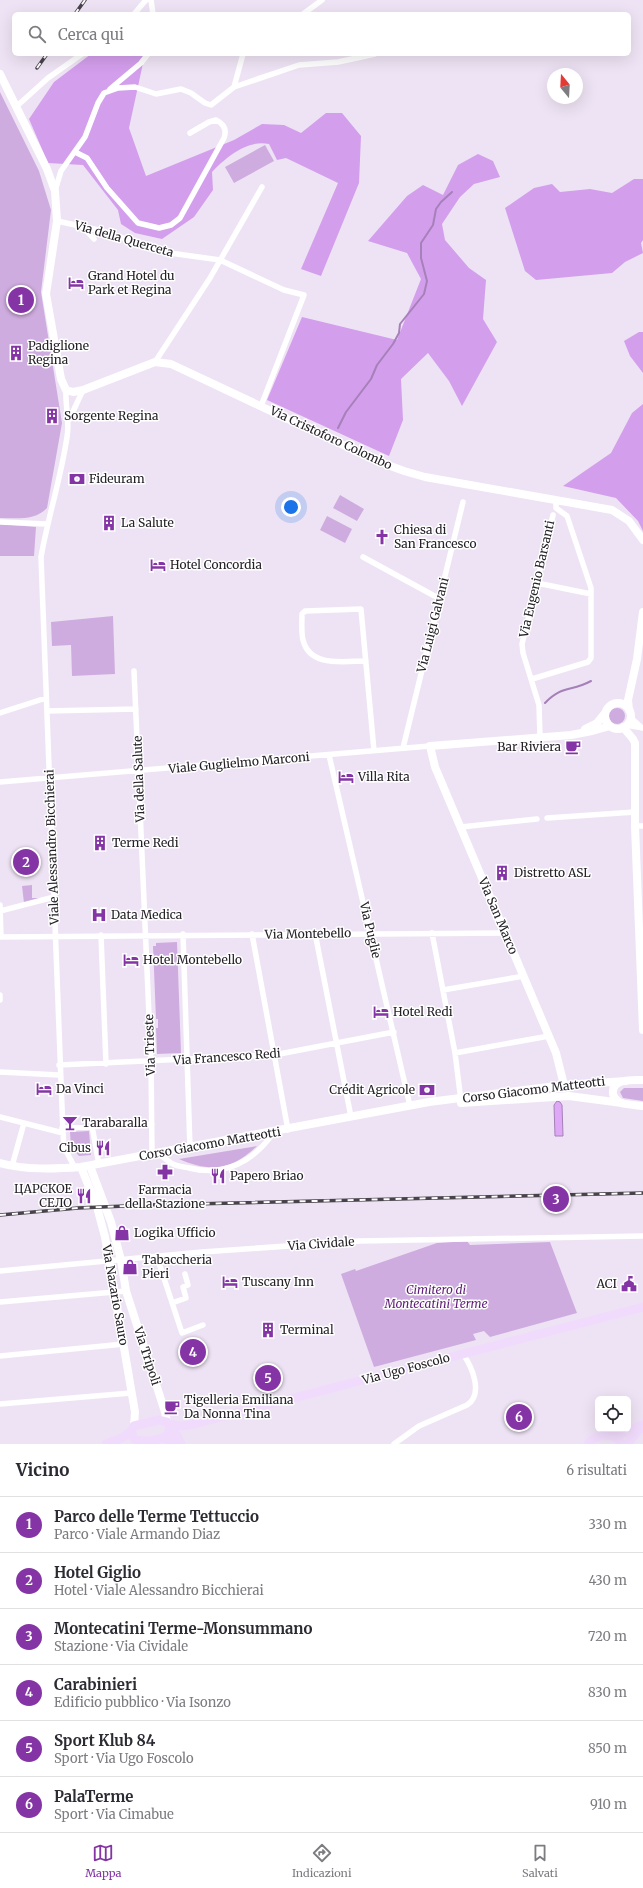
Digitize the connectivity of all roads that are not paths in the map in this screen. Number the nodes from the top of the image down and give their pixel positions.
1 (146, 0) edge
2 (151, 0) edge
3 (322, 0) edge
4 (136, 12) edge
5 (153, 12) edge
6 (307, 12) edge
7 (79, 56) edge
8 (146, 56) edge
9 (242, 56) edge
10 (366, 56) edge
11 (0, 74) edge
12 (234, 87) junction
13 (110, 90) junction
14 (17, 106) junction
15 (190, 133) dead end
16 (75, 152) junction
17 (262, 187) dead end
18 (55, 191) junction
19 (57, 221) junction
20 (82, 226) junction
21 (94, 239) dead end
22 (220, 260) junction
23 (155, 362) junction
24 (66, 390) junction
25 (83, 390) junction
26 (261, 406) junction
27 (69, 422) junction
28 (556, 500) junction
29 (463, 502) dead end
30 (552, 515) dead end
31 (0, 522) edge
32 (47, 524) junction
33 (643, 540) edge
34 (363, 557) dead end
35 (536, 583) junction
36 (591, 594) junction
37 (440, 599) junction
38 (643, 612) edge
39 (366, 661) junction
40 (134, 671) dead end
41 (532, 678) junction
42 (631, 687) junction
43 (46, 698) junction
44 (614, 704) junction
45 (136, 709) junction
46 (46, 711) junction
47 (0, 713) edge
48 (605, 713) junction
49 (629, 713) junction
50 (610, 726) junction
51 (625, 726) junction
52 (642, 728) edge
53 (571, 734) junction
54 (540, 737) junction
55 (430, 746) junction
56 (404, 748) junction
57 (374, 751) junction
58 (329, 755) junction
59 (139, 771) junction
60 (49, 778) junction
61 (0, 782) edge
62 (635, 812) junction
63 (547, 818) dead end
64 (537, 819) dead end
65 (639, 826) edge
66 (461, 827) junction
67 (640, 878) edge
68 (54, 897) junction
69 (0, 905) edge
70 (0, 911) edge
71 (315, 933) junction
72 (371, 933) junction
73 (432, 933) junction
74 (505, 933) junction
75 (183, 934) junction
76 (252, 934) junction
77 (641, 934) edge
78 (55, 935) junction
79 (101, 935) junction
80 (146, 935) junction
81 (1, 937) edge
82 (524, 976) junction
83 (443, 990) junction
84 (0, 995) edge
85 (642, 998) edge
86 (0, 1000) edge
87 (643, 1030) edge
88 (394, 1032) junction
89 (549, 1036) junction
90 (336, 1042) junction
91 (455, 1053) junction
92 (274, 1055) junction
93 (187, 1060) junction
94 (151, 1062) junction
95 (106, 1064) junction
96 (59, 1065) junction
97 (0, 1072) edge
98 (643, 1072) edge
99 (60, 1075) junction
100 (640, 1080) edge
101 (626, 1081) junction
102 (564, 1085) junction
103 (460, 1101) junction
104 (622, 1103) junction
105 (414, 1105) junction
106 (643, 1106) edge
107 (0, 1117) edge
108 (351, 1117) junction
109 (24, 1123) junction
110 (152, 1124) junction
111 (92, 1126) junction
112 (62, 1130) junction
113 (288, 1130) junction
114 (274, 1132) junction
115 (190, 1148) junction
116 (156, 1154) junction
117 (0, 1164) edge
118 (99, 1165) junction
119 (12, 1166) junction
120 (90, 1166) junction
121 (78, 1168) junction
122 (643, 1236) edge
123 (157, 1257) junction
124 (121, 1260) junction
125 (110, 1262) junction
126 (0, 1271) edge
127 (185, 1274) dead end
128 (126, 1290) junction
129 (115, 1292) junction
130 (0, 1302) edge
131 (172, 1303) junction
132 (643, 1307) edge
133 (203, 1325) dead end
134 (124, 1344) junction
135 (462, 1354) junction
136 (0, 1356) edge
137 (131, 1393) junction
138 (0, 1404) edge
139 (168, 1425) junction
140 (643, 1426) edge
141 (132, 1428) junction
142 (613, 1436) junction
143 (163, 1438) junction
144 (136, 1440) junction
145 (106, 1444) edge
146 (120, 1444) edge
147 (174, 1444) edge
148 (181, 1444) edge
149 (394, 1444) edge
150 (588, 1444) edge
151 (622, 1444) edge
152 (627, 1444) edge

1 - 4 street
2 - 5 street
3 - 6 street
7 - 14 street
8 - 13 street
9 - 12 street
10 - 12 street
11 - 14 main road
12 - 13 street
13 - 16 street
14 - 18 main road
15 - 16 street
16 - 18 street
17 - 22 street
18 - 19 main road
19 - 20 street, Via della Querceta
19 - 24 main road
20 - 21 street
20 - 22 street, Via della Querceta
22 - 23 street
22 - 26 street, Via della Querceta
23 - 25 main road
23 - 26 main road, Via Cristoforo Colombo
24 - 25 main road
24 - 27 street
25 - 27 street
26 - 28 main road, Via Cristoforo Colombo
27 - 32 street, Viale Alessandro Bicchierai
28 - 33 main road, Via Cristoforo Colombo
28 - 36 street
29 - 37 street, Via Luigi Galvani
30 - 35 street, Via Eugenio Barsanti
31 - 32 street
32 - 43 street, Viale Alessandro Bicchierai
34 - 37 street
35 - 36 street
35 - 41 street, Via Eugenio Barsanti
36 - 41 street
37 - 56 street, Via Luigi Galvani
38 - 42 main road
39 - 39 street
39 - 57 street
40 - 45 street, Via della Salute
41 - 54 street, Via Eugenio Barsanti
42 - 44 main road
42 - 49 main road
43 - 46 street, Viale Alessandro Bicchierai
43 - 47 street
44 - 48 main road
44 - 49 main road
45 - 46 street
45 - 59 street, Via della Salute
46 - 60 street, Viale Alessandro Bicchierai
48 - 50 main road
48 - 53 main road
49 - 51 main road
49 - 52 street
50 - 51 main road
50 - 53 main road
51 - 52 street
51 - 62 main road
53 - 54 main road
54 - 55 main road
55 - 56 street, Viale Guglielmo Marconi
55 - 66 main road, Via San Marco
56 - 57 street, Viale Guglielmo Marconi
57 - 58 street, Viale Guglielmo Marconi
58 - 59 street, Viale Guglielmo Marconi
58 - 72 street, Via Puglie
59 - 60 street, Viale Guglielmo Marconi
59 - 80 street, Via della Salute
60 - 61 street, Viale Guglielmo Marconi
60 - 68 street, Viale Alessandro Bicchierai
62 - 63 street
62 - 65 main road
64 - 66 street
65 - 67 main road
66 - 74 main road, Via San Marco
67 - 77 main road
68 - 70 street
68 - 78 street, Viale Alessandro Bicchierai
69 - 70 street
70 - 81 street
71 - 72 street, Via Montebello
71 - 76 street, Via Montebello
71 - 90 street
72 - 73 street, Via Montebello
72 - 88 street, Via Puglie
73 - 74 street, Via Montebello
73 - 83 street
74 - 82 main road, Via San Marco
75 - 76 street, Via Montebello
75 - 80 street, Via Montebello
75 - 93 street
76 - 92 street
77 - 85 main road
78 - 79 street, Via Montebello
78 - 81 street
78 - 96 street, Viale Alessandro Bicchierai
79 - 80 street, Via Montebello
79 - 95 street
80 - 94 street, Via Trieste
82 - 83 street
82 - 89 main road, Via San Marco
83 - 91 street
84 - 86 street
85 - 87 main road
88 - 90 street, Via Francesco Redi
88 - 105 street, Via Puglie
89 - 91 street
89 - 102 main road, Via San Marco
90 - 92 street, Via Francesco Redi
90 - 108 street
91 - 103 street
92 - 93 street, Via Francesco Redi
92 - 113 street
93 - 94 street, Via Francesco Redi
93 - 115 street
94 - 95 street, Via Francesco Redi
94 - 110 street, Via Trieste
95 - 96 street, Via Francesco Redi
96 - 99 street, Viale Alessandro Bicchierai
97 - 99 street
98 - 100 main road
99 - 112 street, Viale Alessandro Bicchierai
100 - 101 main road, Corso Giacomo Matteotti
101 - 102 main road, Corso Giacomo Matteotti
101 - 104 main road
102 - 103 main road, Corso Giacomo Matteotti
103 - 104 main road, Corso Giacomo Matteotti
103 - 105 main road, Corso Giacomo Matteotti
104 - 106 main road, Corso Giacomo Matteotti
105 - 108 main road, Corso Giacomo Matteotti
107 - 109 street
108 - 113 main road, Corso Giacomo Matteotti
109 - 112 street
109 - 119 street
110 - 111 street
110 - 116 street, Via Trieste
111 - 112 street
111 - 118 street
112 - 121 street, Viale Alessandro Bicchierai
113 - 114 main road, Corso Giacomo Matteotti
114 - 115 main road, Corso Giacomo Matteotti
114 - 116 street
115 - 116 main road, Corso Giacomo Matteotti
116 - 118 main road, Corso Giacomo Matteotti
117 - 119 main road, Corso Giacomo Matteotti
118 - 120 main road, Corso Giacomo Matteotti
119 - 121 main road, Corso Giacomo Matteotti
120 - 121 main road, Corso Giacomo Matteotti
120 - 124 main road, Via Nazario Sauro
121 - 125 main road, Via Nazario Sauro
122 - 123 street, Via Cividale
123 - 124 street, Via Cividale
123 - 131 street
124 - 125 street, Via Cividale
124 - 128 main road, Via Nazario Sauro
125 - 126 street, Via Cividale
125 - 129 main road, Via Nazario Sauro
127 - 131 street
128 - 129 street
128 - 139 main road, Via Tripoli
129 - 130 street
129 - 134 main road, Via Nazario Sauro
131 - 133 street
132 - 135 main road, Via Ugo Foscolo
134 - 136 street
134 - 137 main road, Via Nazario Sauro
135 - 139 main road, Via Ugo Foscolo
135 - 149 street
137 - 138 street
137 - 141 main road, Via Nazario Sauro
139 - 141 main road, Via Ugo Foscolo
139 - 143 main road
139 - 148 main road
140 - 142 main road
140 - 152 main road
141 - 144 main road
141 - 145 main road, Via Ugo Foscolo
142 - 150 main road
142 - 151 main road
143 - 144 main road
143 - 147 main road
144 - 146 main road

